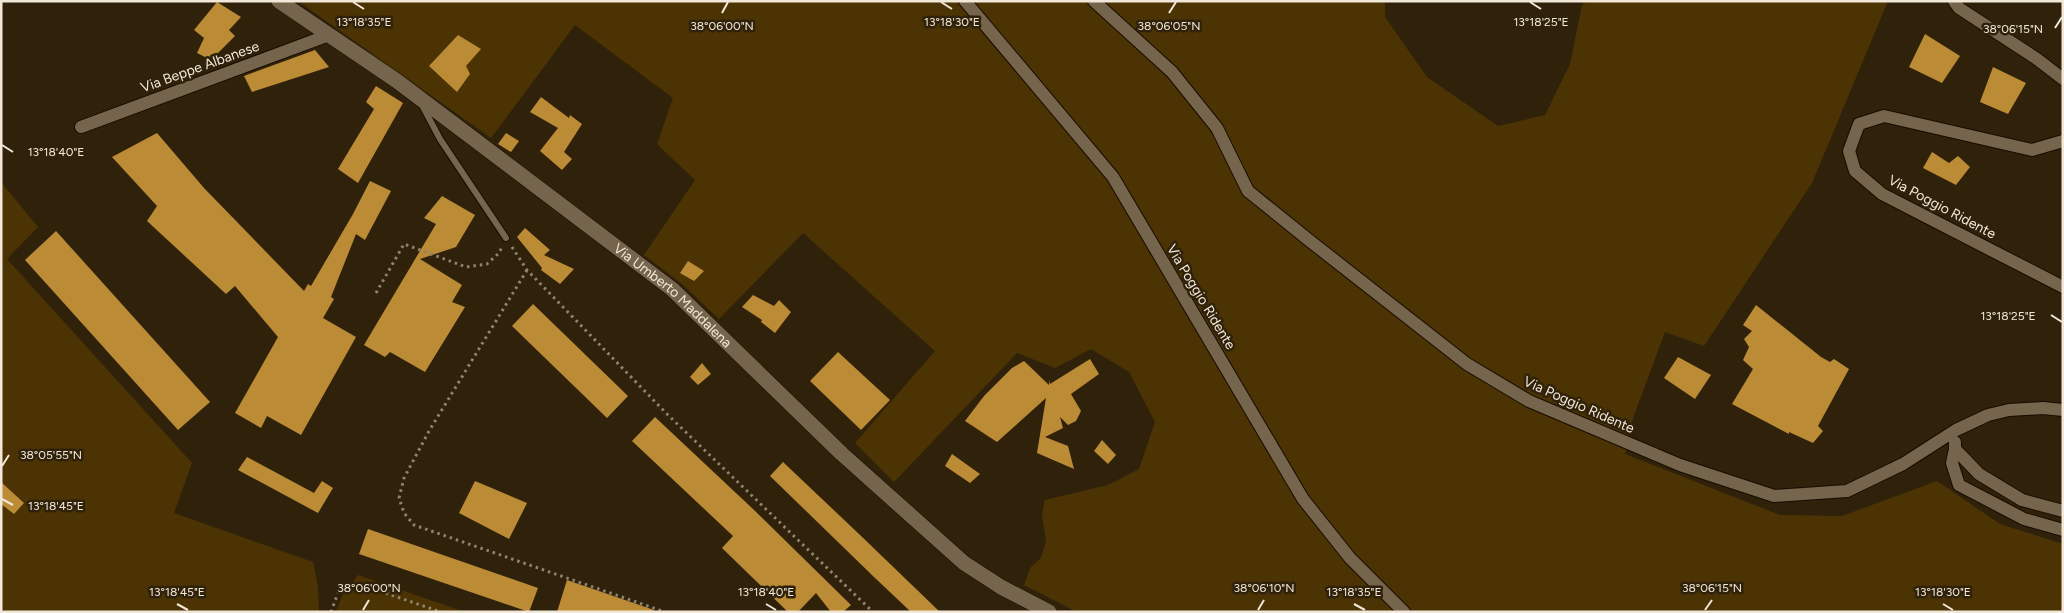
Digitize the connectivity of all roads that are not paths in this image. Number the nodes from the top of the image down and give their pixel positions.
1 (279, 1) edge
2 (965, 1) edge
3 (1094, 1) edge
4 (1954, 1) edge
5 (329, 35) junction
6 (2063, 79) edge
7 (419, 99) junction
8 (80, 127) dead end
9 (2063, 141) edge
10 (506, 238) road end
11 (2063, 287) edge
12 (2063, 410) edge
13 (1956, 430) junction
14 (1955, 449) junction
15 (2063, 511) edge
16 (2063, 530) edge
17 (1049, 612) edge
18 (1404, 612) edge

1 - 5 street, Via Umberto Maddalena
2 - 18 street, Via Poggio Ridente
3 - 13 street, Via Poggio Ridente
4 - 6 street
5 - 7 street, Via Umberto Maddalena
5 - 8 street, Via Beppe Albanese
7 - 10 lane
7 - 17 street, Via Umberto Maddalena
9 - 11 street, Via Poggio Ridente
12 - 13 street, Via Poggio Ridente
13 - 14 street
14 - 15 street
14 - 16 street

